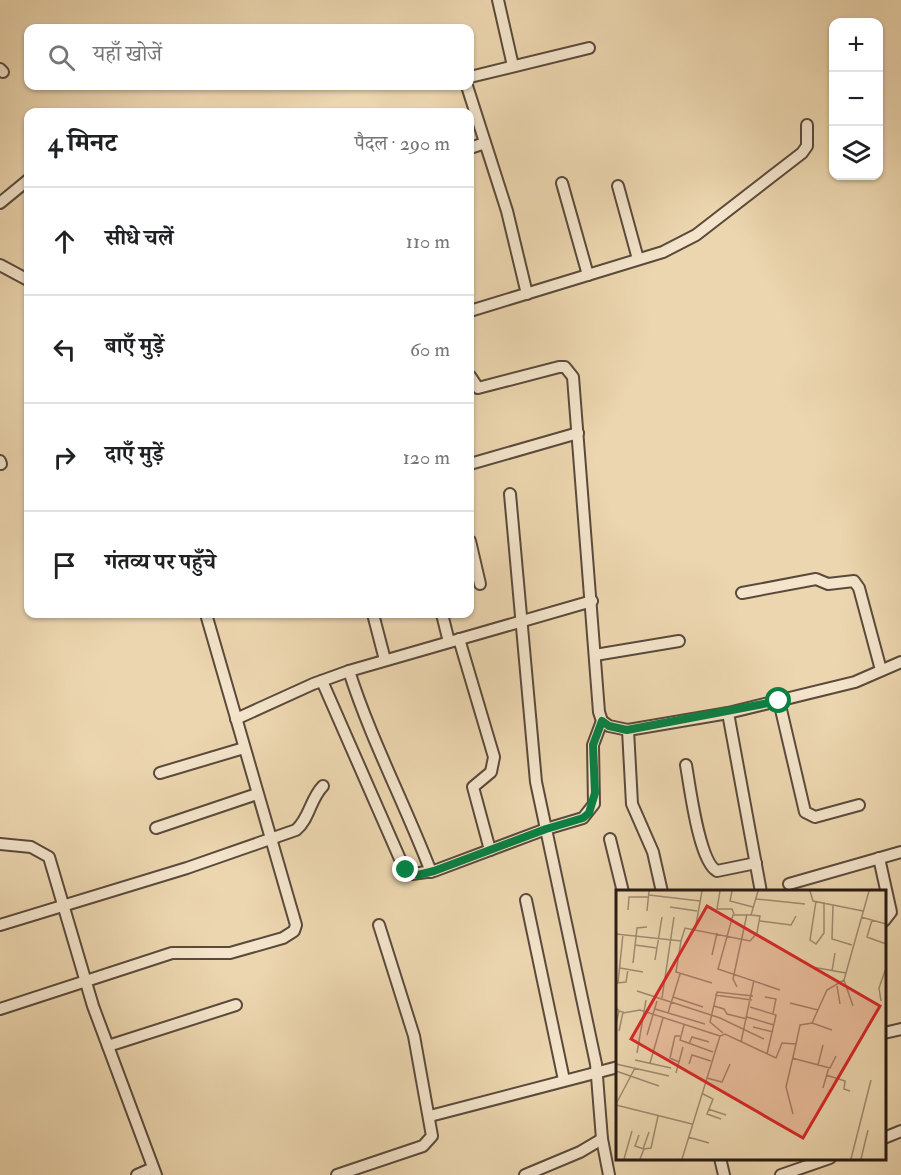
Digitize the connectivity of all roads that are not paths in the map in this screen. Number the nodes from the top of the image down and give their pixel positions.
1 (498, 0) edge
2 (589, 48) dead end
3 (513, 66) junction
4 (474, 76) edge
5 (468, 90) edge
6 (474, 108) edge
7 (474, 108) edge
8 (807, 124) dead end
9 (485, 143) junction
10 (474, 147) edge
11 (24, 183) edge
12 (562, 183) dead end
13 (618, 186) dead end
14 (0, 203) edge
15 (638, 260) junction
16 (0, 265) edge
17 (24, 274) edge
18 (588, 275) junction
19 (527, 294) junction
20 (474, 309) edge
21 (474, 382) edge
22 (578, 433) junction
23 (474, 463) edge
24 (510, 494) dead end
25 (474, 558) edge
26 (480, 584) dead end
27 (742, 593) dead end
28 (592, 601) junction
29 (207, 618) edge
30 (374, 618) edge
31 (444, 618) edge
32 (523, 622) junction
33 (454, 641) junction
34 (679, 642) dead end
35 (595, 655) junction
36 (385, 660) junction
37 (901, 662) edge
38 (881, 670) junction
39 (349, 671) junction
40 (322, 681) junction
41 (779, 701) junction
42 (728, 713) junction
43 (236, 719) junction
44 (602, 721) junction
45 (627, 730) junction
46 (244, 748) junction
47 (686, 765) dead end
48 (160, 773) dead end
49 (323, 786) dead end
50 (257, 794) junction
51 (859, 805) dead end
52 (156, 828) dead end
53 (546, 829) junction
54 (610, 839) dead end
55 (270, 840) junction
56 (0, 844) edge
57 (490, 850) junction
58 (901, 852) edge
59 (879, 858) junction
60 (756, 863) junction
61 (431, 872) junction
62 (789, 884) dead end
63 (623, 890) edge
64 (662, 890) edge
65 (761, 890) edge
66 (526, 900) dead end
67 (64, 905) junction
68 (886, 920) edge
69 (0, 925) edge
70 (379, 925) dead end
71 (85, 979) junction
72 (236, 1005) dead end
73 (0, 1009) edge
74 (901, 1029) edge
75 (886, 1033) edge
76 (108, 1046) junction
77 (616, 1067) edge
78 (597, 1071) junction
79 (564, 1080) junction
80 (430, 1116) junction
81 (901, 1131) edge
82 (886, 1138) edge
83 (602, 1139) junction
84 (720, 1160) edge
85 (824, 1160) edge
86 (155, 1171) edge
87 (137, 1175) edge
88 (337, 1175) edge
89 (525, 1175) edge
90 (609, 1175) edge
91 (723, 1175) edge
92 (781, 1175) edge

1 - 3 street
2 - 3 street
3 - 4 street
5 - 7 street
6 - 9 street
8 - 15 street
9 - 10 street
9 - 19 street
11 - 14 street
12 - 18 street
13 - 15 street
15 - 18 street
16 - 17 street
18 - 19 street
19 - 20 street
21 - 22 street
22 - 23 street
22 - 28 street
24 - 32 street
25 - 26 street
27 - 38 street
28 - 32 street
28 - 35 street
29 - 43 street
30 - 36 street
31 - 33 street
32 - 33 street
32 - 53 street
33 - 36 street
33 - 57 street
34 - 35 street
35 - 44 street
36 - 39 street
37 - 38 street
38 - 41 street
39 - 40 street
39 - 61 street
40 - 43 street
40 - 61 street
41 - 42 street
41 - 51 street
42 - 45 street
42 - 60 street
43 - 46 street
44 - 45 street
44 - 53 street
45 - 64 street
46 - 48 street
46 - 50 street
47 - 60 street
49 - 55 street
50 - 52 street
50 - 55 street
53 - 57 street
53 - 78 street
54 - 63 street
55 - 67 street
55 - 71 street
56 - 67 street
57 - 61 street
58 - 59 street
59 - 62 street
59 - 68 street
60 - 65 street
66 - 79 street
67 - 69 street
67 - 71 street
70 - 80 street
71 - 73 street
71 - 76 street
72 - 76 street
74 - 75 street
76 - 86 street
77 - 78 street
78 - 79 street
78 - 83 street
79 - 80 street
80 - 88 street
81 - 82 street
83 - 89 street
83 - 90 street
84 - 91 street
85 - 92 street
86 - 87 street

